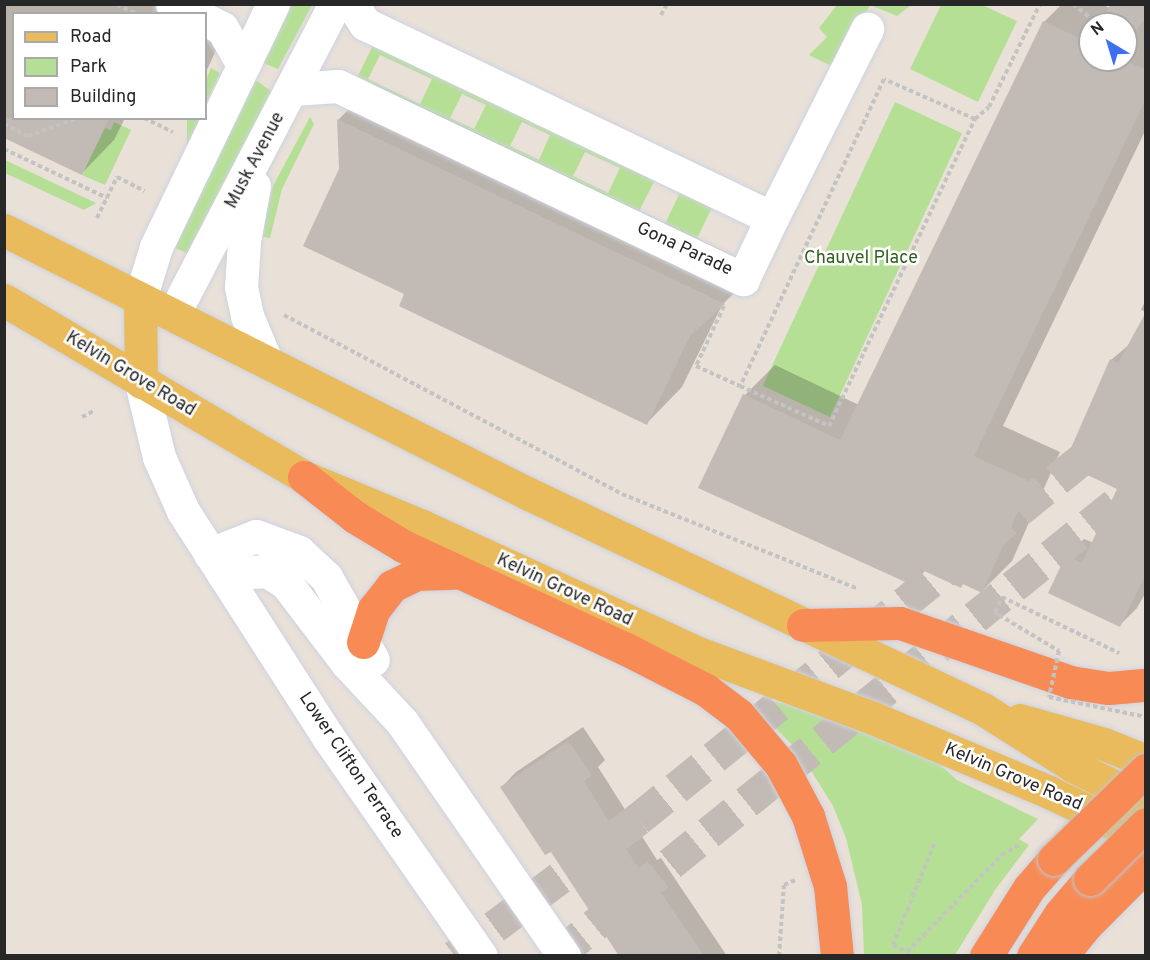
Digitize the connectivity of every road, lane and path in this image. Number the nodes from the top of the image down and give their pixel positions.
1 (117, 4) edge
2 (172, 4) edge
3 (273, 4) edge
4 (335, 4) edge
5 (352, 4) edge
6 (667, 4) edge
7 (1040, 4) edge
8 (132, 12) edge
9 (187, 12) edge
10 (661, 15) dead end
11 (207, 21) edge
12 (867, 30) dead end
13 (243, 65) junction
14 (293, 89) junction
15 (975, 119) junction
16 (72, 120) edge
17 (148, 120) edge
18 (4, 124) edge
19 (173, 132) dead end
20 (265, 144) junction
21 (4, 149) edge
22 (145, 191) dead end
23 (107, 198) junction
24 (97, 218) dead end
25 (772, 218) junction
26 (4, 230) edge
27 (140, 299) junction
28 (4, 300) edge
29 (727, 300) dead end
30 (277, 308) dead end
31 (173, 315) junction
32 (266, 361) junction
33 (141, 382) junction
34 (740, 386) junction
35 (95, 410) dead end
36 (82, 417) dead end
37 (304, 477) junction
38 (216, 564) junction
39 (456, 573) junction
40 (870, 594) dead end
41 (803, 625) junction
42 (363, 642) junction
43 (1044, 652) dead end
44 (1065, 659) dead end
45 (1117, 663) dead end
46 (1146, 685) edge
47 (983, 709) junction
48 (1146, 717) edge
49 (402, 722) junction
50 (1146, 761) edge
51 (1146, 770) edge
52 (1146, 802) edge
53 (1146, 824) edge
54 (1146, 839) edge
55 (1023, 842) dead end
56 (934, 844) dead end
57 (1146, 865) edge
58 (784, 885) dead end
59 (1103, 886) junction
60 (481, 956) edge
61 (564, 956) edge
62 (779, 956) edge
63 (837, 956) edge
64 (986, 956) edge
65 (1033, 956) edge
66 (1061, 956) edge

1 - 8 path
2 - 9 street
3 - 13 street
4 - 14 street, Musk Avenue
5 - 25 street
6 - 10 path
7 - 15 path
11 - 13 street
12 - 25 street
13 - 27 street
14 - 20 street, Musk Avenue
14 - 25 street, Gona Parade
15 - 34 path
15 - 34 path
16 - 18 path
17 - 19 path
20 - 31 street, Musk Avenue
20 - 32 street
21 - 23 path
22 - 23 path
23 - 24 path
26 - 27 main road, Kelvin Grove Road
27 - 31 main road, Kelvin Grove Road
27 - 33 main road
28 - 33 main road, Kelvin Grove Road
29 - 34 path
30 - 40 path
31 - 32 main road, Kelvin Grove Road
31 - 33 main road
32 - 41 main road, Kelvin Grove Road
33 - 37 main road, Kelvin Grove Road
33 - 38 street, Lower Clifton Terrace
35 - 36 path
37 - 39 highway
37 - 54 main road, Kelvin Grove Road
38 - 42 street
38 - 49 street
38 - 60 street, Lower Clifton Terrace
39 - 42 highway
39 - 63 highway
41 - 46 highway
41 - 47 main road, Kelvin Grove Road
42 - 49 street
43 - 44 path
45 - 48 path, bridge
47 - 50 main road, Kelvin Grove Road
47 - 52 main road, Kelvin Grove Road
49 - 61 street
51 - 64 highway, bridge
53 - 59 highway, bridge
55 - 56 path
57 - 59 highway
58 - 62 path
59 - 65 highway
59 - 66 highway

